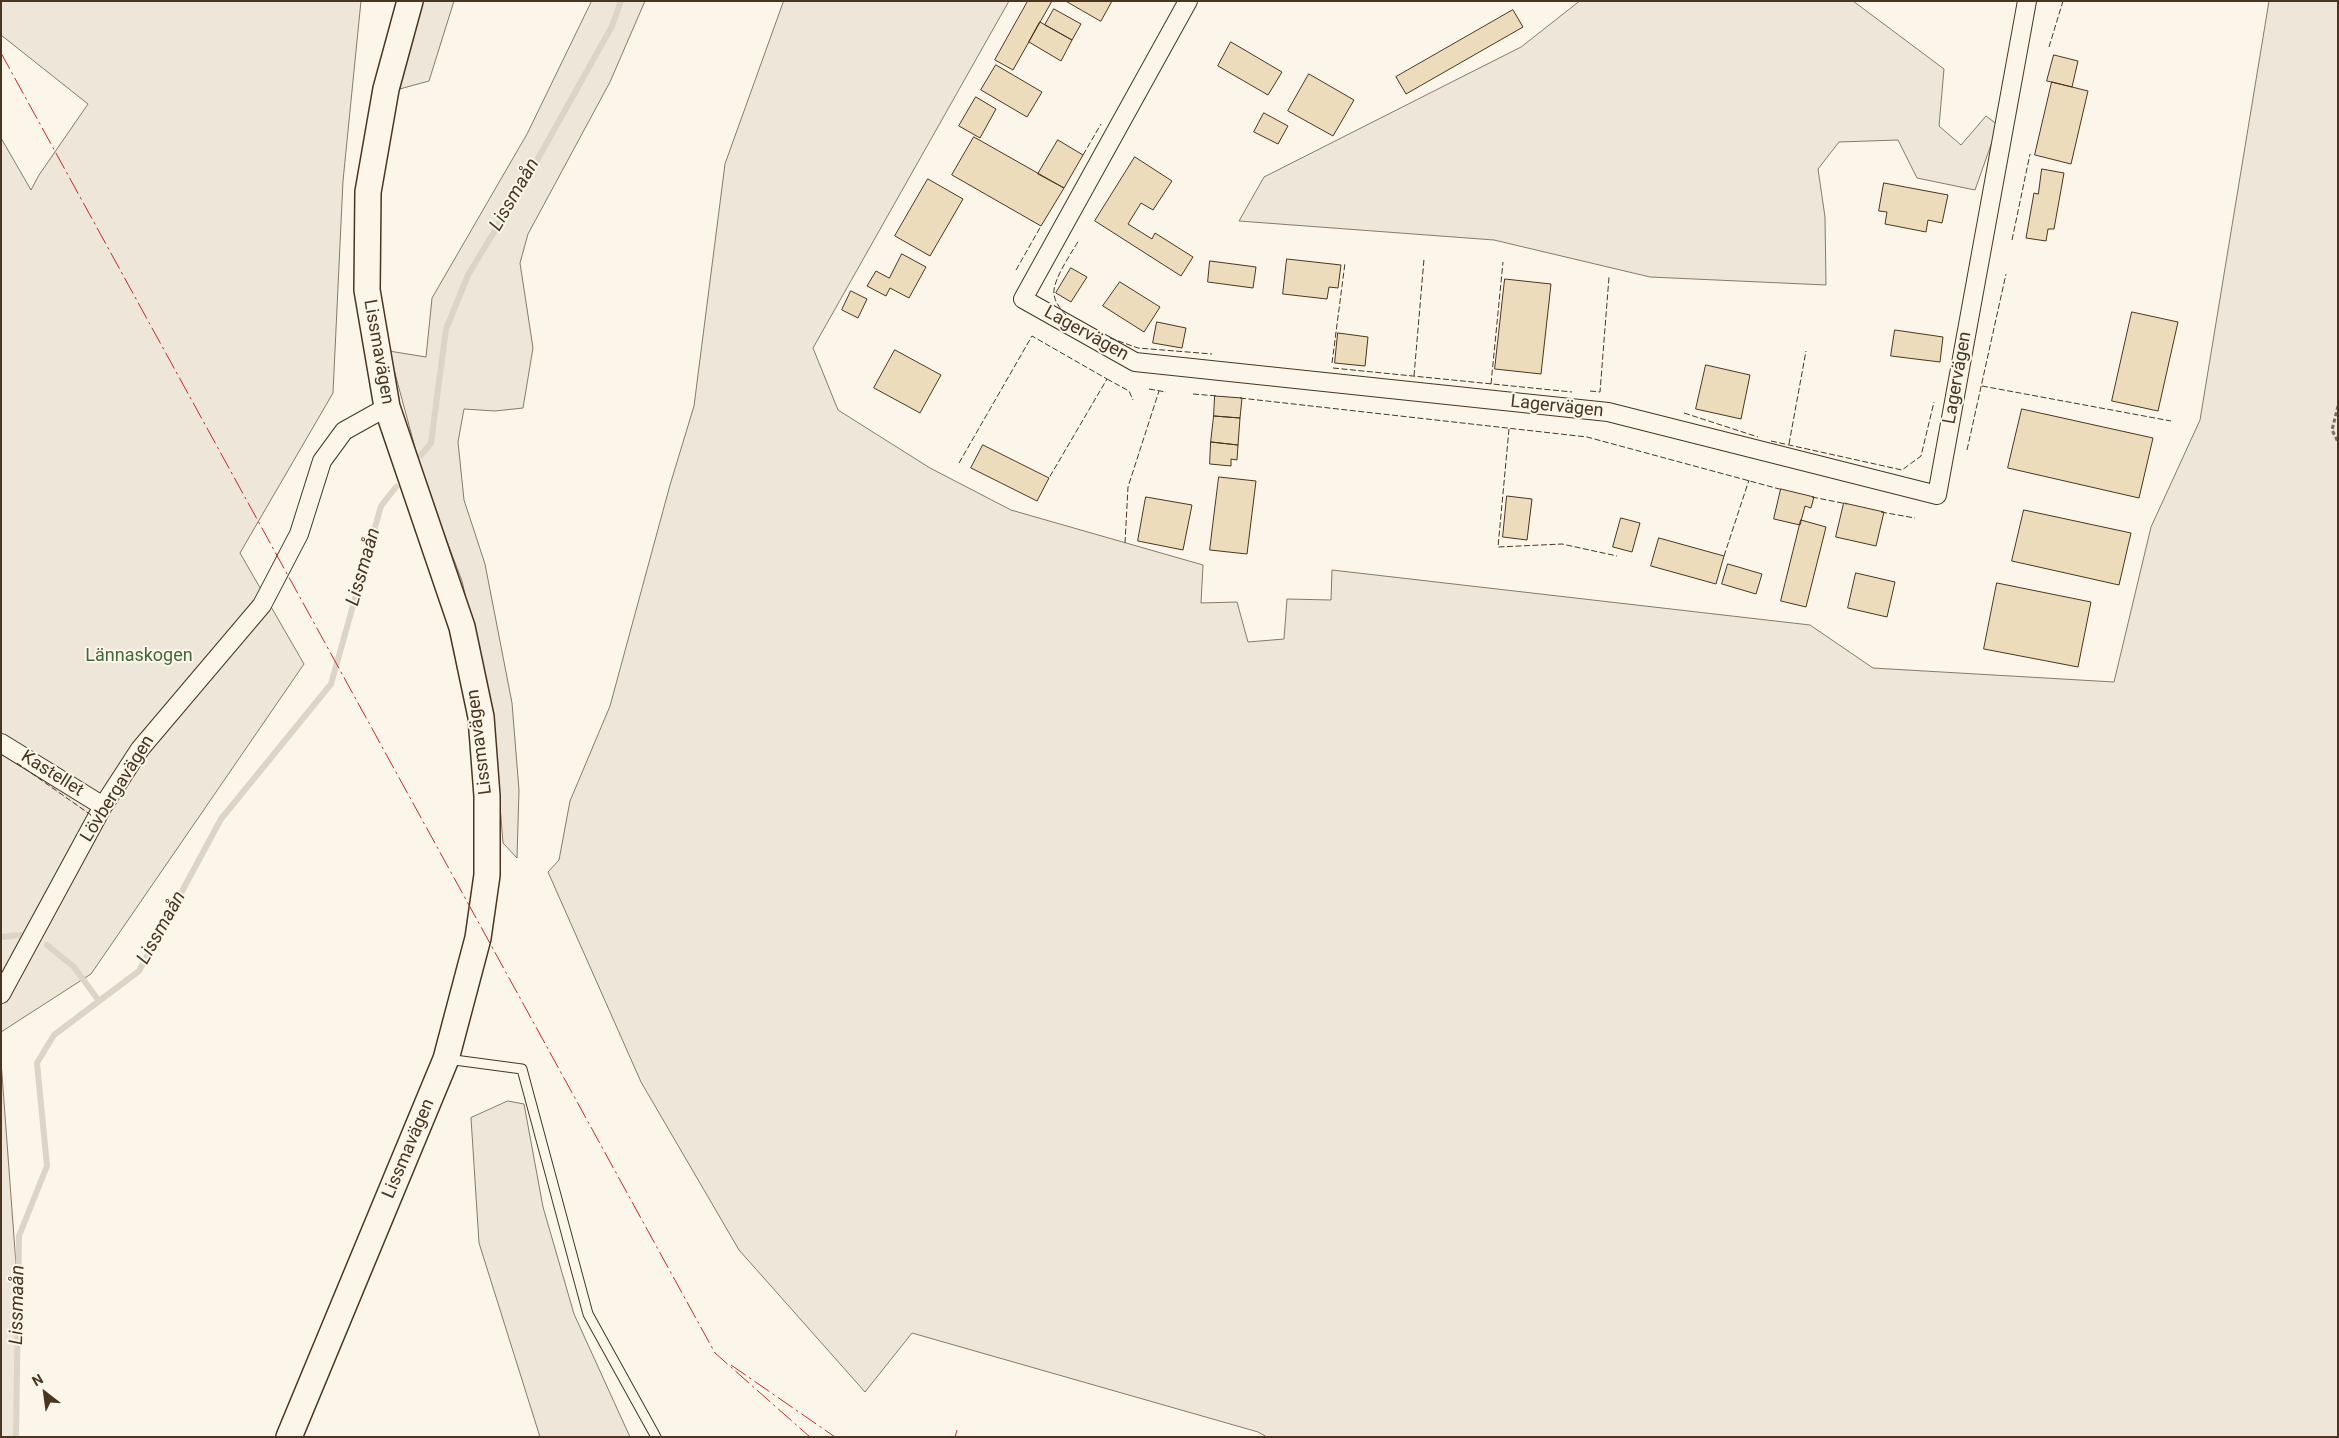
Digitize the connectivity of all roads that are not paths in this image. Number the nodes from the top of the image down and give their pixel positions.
1 (410, 1) edge
2 (1188, 1) edge
3 (2027, 1) edge
4 (387, 407) junction
5 (1, 743) edge
6 (104, 806) junction
7 (1, 994) edge
8 (446, 1059) junction
9 (289, 1437) edge
10 (656, 1437) edge

1 - 4 street, Lissmavägen
2 - 3 street, Lagervägen
4 - 6 street, Lövbergavägen
4 - 8 street, Lissmavägen
5 - 6 street, Kastellet
6 - 7 street, Lövbergavägen
8 - 9 street, Lissmavägen
8 - 10 lane

